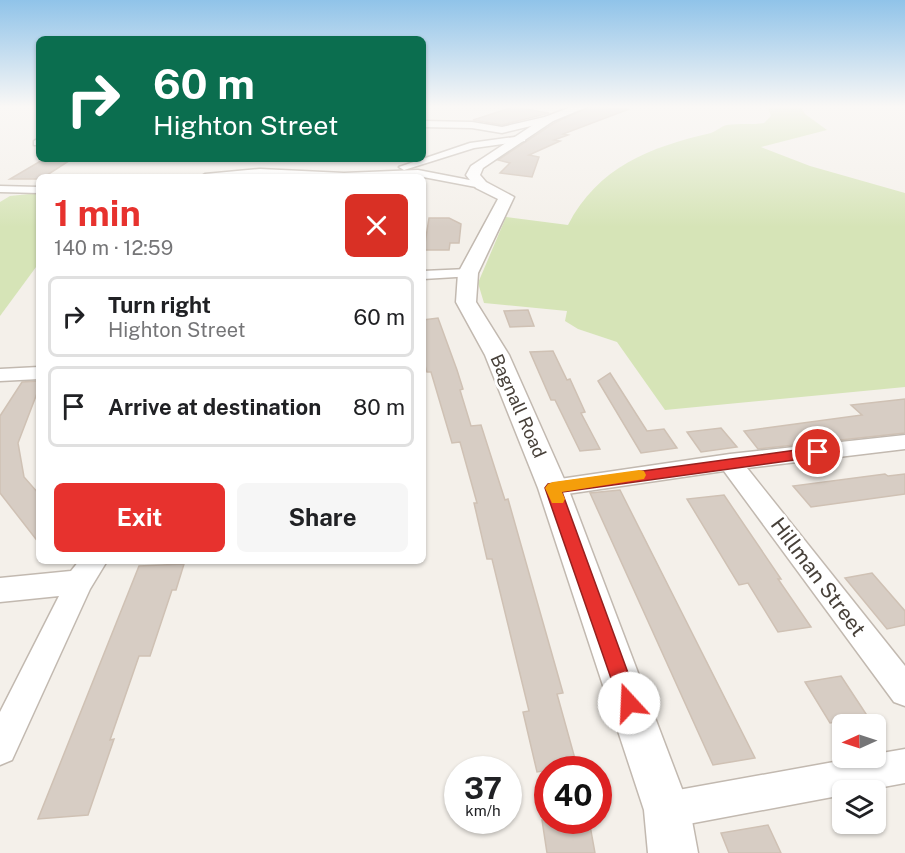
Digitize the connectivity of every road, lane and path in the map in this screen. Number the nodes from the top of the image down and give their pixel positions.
1 (467, 147) edge
2 (509, 147) edge
3 (426, 160) edge
4 (420, 162) edge
5 (386, 173) junction
6 (238, 174) edge
7 (298, 174) edge
8 (369, 174) edge
9 (481, 185) junction
10 (0, 189) edge
11 (36, 190) edge
12 (468, 273) junction
13 (426, 275) edge
14 (36, 373) edge
15 (0, 375) edge
16 (905, 442) edge
17 (730, 462) junction
18 (553, 488) junction
19 (87, 571) edge
20 (0, 590) edge
21 (905, 691) edge
22 (0, 748) edge
23 (905, 766) edge
24 (667, 810) junction
25 (673, 853) edge

1 - 3 street
2 - 9 street
4 - 5 street
5 - 8 street
5 - 9 street
6 - 7 street
9 - 12 street, Bagnall Road
10 - 11 street
12 - 13 street
12 - 18 street, Bagnall Road
14 - 15 street
16 - 17 street
17 - 18 street
17 - 21 street, Hillman Street
18 - 24 street, Bagnall Road
19 - 20 street
19 - 22 street
23 - 24 street
24 - 25 street, Bagnall Road

